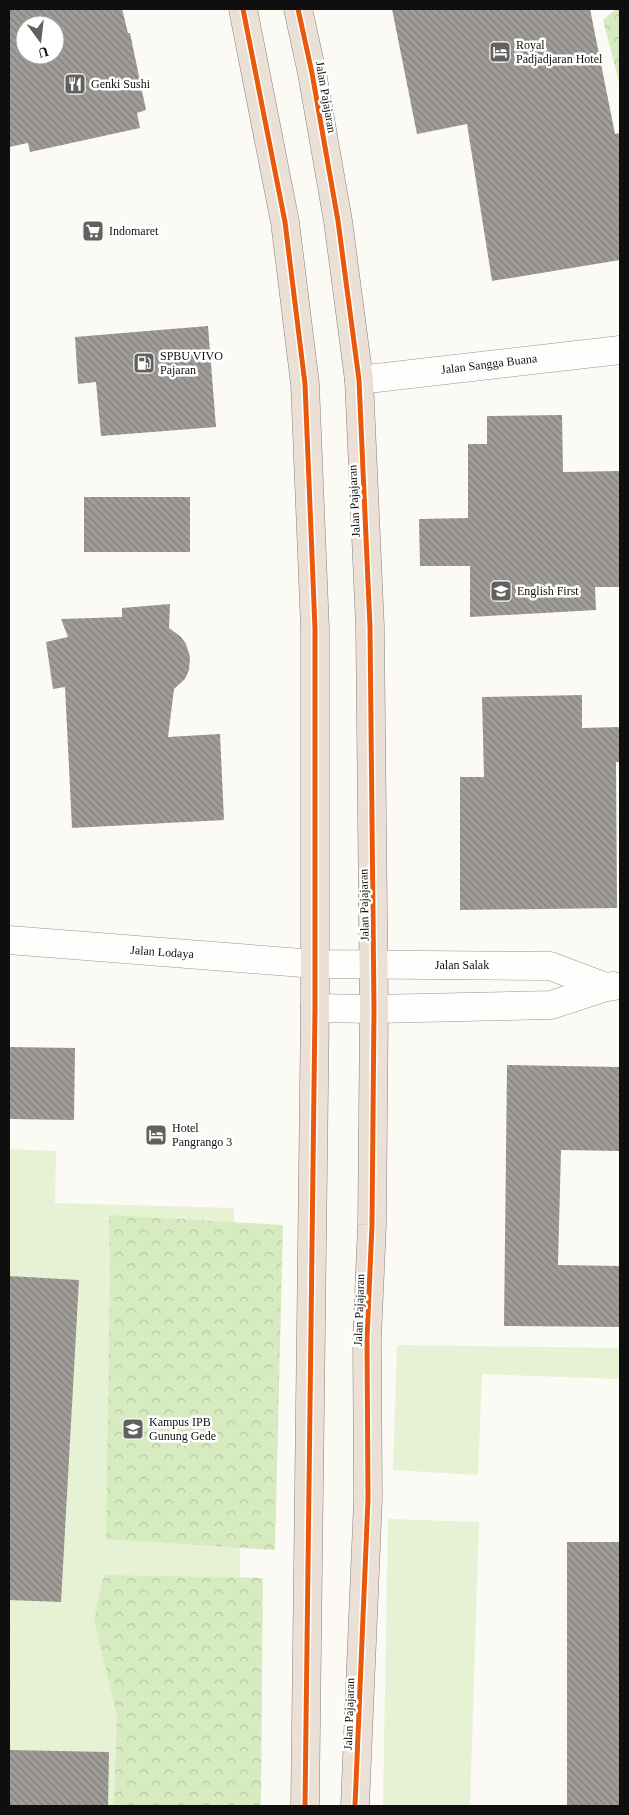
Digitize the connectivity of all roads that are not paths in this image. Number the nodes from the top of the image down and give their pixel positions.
1 (243, 9) edge
2 (298, 9) edge
3 (620, 350) edge
4 (359, 380) junction
5 (9, 940) edge
6 (315, 964) junction
7 (375, 964) junction
8 (613, 986) edge
9 (315, 1008) junction
10 (374, 1009) junction
11 (305, 1806) edge
12 (355, 1806) edge

1 - 6 highway
2 - 4 highway, Jalan Pajajaran
3 - 4 street, Jalan Sangga Buana
4 - 7 highway, Jalan Pajajaran
5 - 6 street, Jalan Lodaya
6 - 7 street, Jalan Salak
6 - 9 highway
7 - 8 street, Jalan Salak
7 - 10 highway, Jalan Pajajaran
8 - 10 street, Jalan Salak
9 - 10 street, Jalan Salak
9 - 11 highway
10 - 12 highway, Jalan Pajajaran

